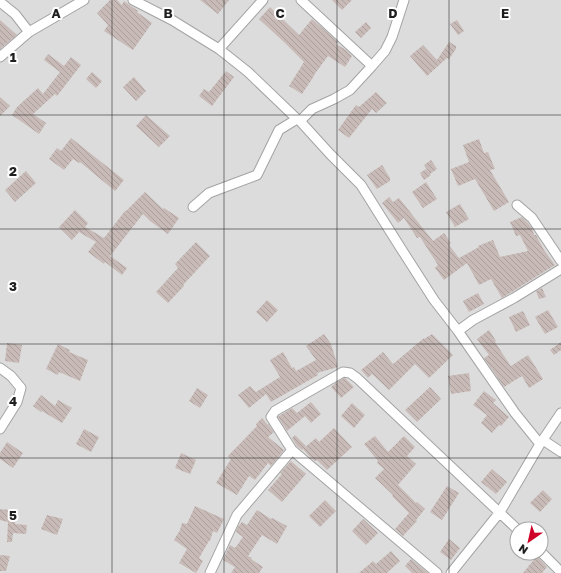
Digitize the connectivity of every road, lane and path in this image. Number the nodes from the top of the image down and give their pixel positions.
1 (84, 0) edge
2 (132, 0) edge
3 (262, 0) edge
4 (301, 0) edge
5 (404, 0) edge
6 (0, 2) edge
7 (29, 32) junction
8 (219, 49) junction
9 (0, 57) edge
10 (372, 66) junction
11 (298, 120) junction
12 (517, 205) dead end
13 (194, 207) dead end
14 (561, 261) edge
15 (561, 269) edge
16 (458, 331) junction
17 (0, 368) edge
18 (561, 413) edge
19 (0, 429) edge
20 (542, 442) junction
21 (292, 450) junction
22 (561, 452) edge
23 (500, 512) junction
24 (509, 521) edge
25 (549, 560) edge
26 (561, 572) edge
27 (210, 573) edge
28 (437, 573) edge
29 (451, 573) edge

1 - 7 street
2 - 8 street
3 - 8 street
4 - 10 street
5 - 10 street
6 - 7 street
7 - 9 street
8 - 11 street
10 - 11 street
11 - 13 street
11 - 16 street
12 - 14 street
15 - 16 street
16 - 20 street
17 - 19 street
18 - 20 street
20 - 22 street
20 - 23 street
21 - 23 street
21 - 27 street
21 - 28 street
23 - 24 street
23 - 29 street
25 - 26 street

